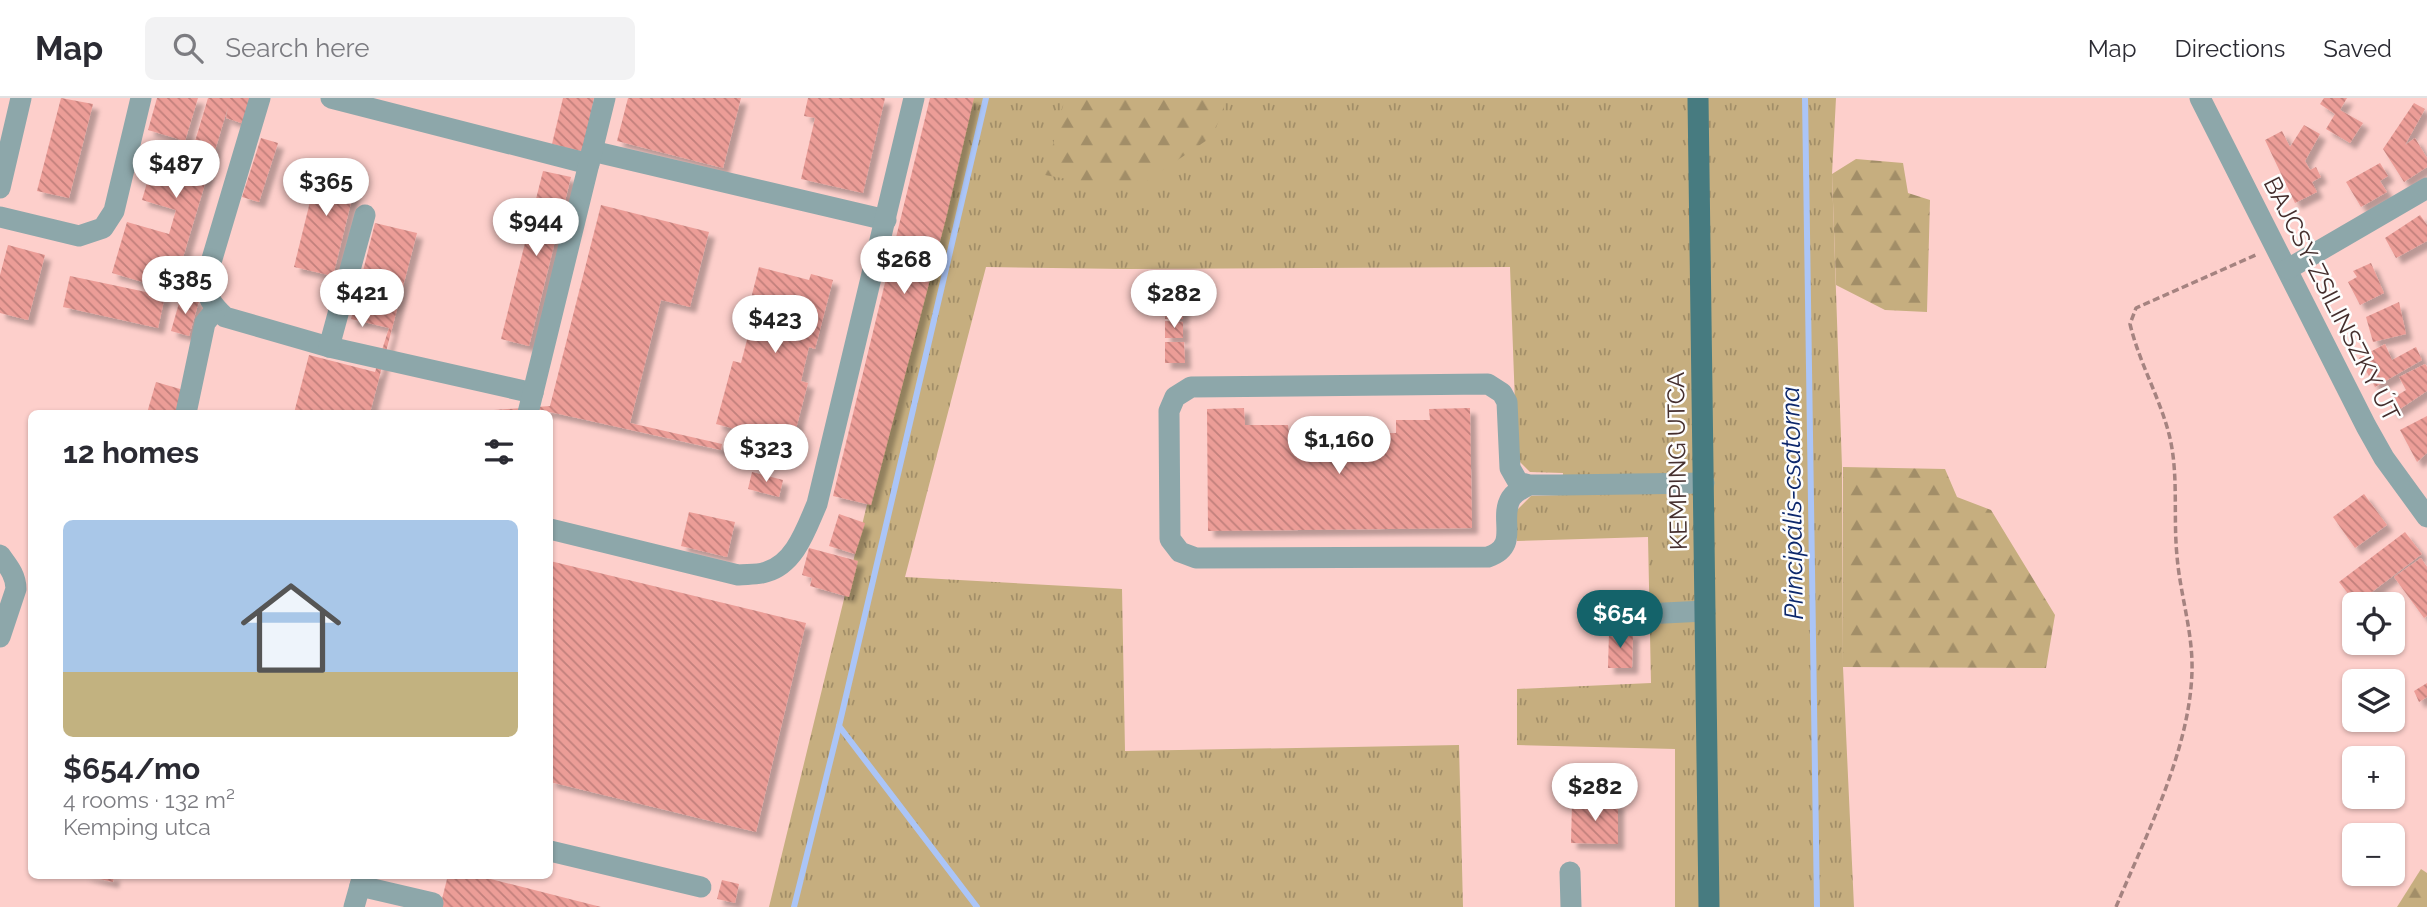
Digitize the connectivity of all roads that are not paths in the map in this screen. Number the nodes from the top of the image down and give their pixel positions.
1 (21, 98) edge
2 (141, 98) edge
3 (260, 98) edge
4 (331, 98) edge
5 (605, 98) edge
6 (914, 98) edge
7 (1698, 98) edge
8 (2200, 98) edge
9 (591, 157) junction
10 (0, 188) edge
11 (2427, 188) edge
12 (365, 215) dead end
13 (0, 216) edge
14 (886, 220) junction
15 (2288, 269) junction
16 (216, 309) junction
17 (329, 347) junction
18 (530, 403) edge
19 (187, 410) edge
20 (1704, 483) junction
21 (1529, 485) junction
22 (2427, 517) edge
23 (553, 530) edge
24 (0, 555) edge
25 (1705, 611) junction
26 (1604, 616) dead end
27 (0, 637) edge
28 (553, 852) edge
29 (1570, 872) dead end
30 (361, 880) edge
31 (701, 887) dead end
32 (433, 903) dead end
33 (354, 907) edge
34 (1571, 907) edge
35 (1709, 907) edge

1 - 10 street
2 - 13 street
3 - 16 street
4 - 9 street
5 - 9 street
6 - 14 street
7 - 20 main road, KEMPING UTCA
8 - 15 street, BAJCSY-ZSILINSZKY ÚT
9 - 14 street
9 - 18 street
11 - 15 street
12 - 17 street
14 - 23 street
15 - 22 street, BAJCSY-ZSILINSZKY ÚT
16 - 17 street
16 - 19 street
17 - 18 street
20 - 21 street
20 - 25 main road, KEMPING UTCA
21 - 21 street
24 - 27 street
25 - 26 street
25 - 35 main road, KEMPING UTCA
28 - 31 street
29 - 34 street
30 - 32 street
30 - 33 street

